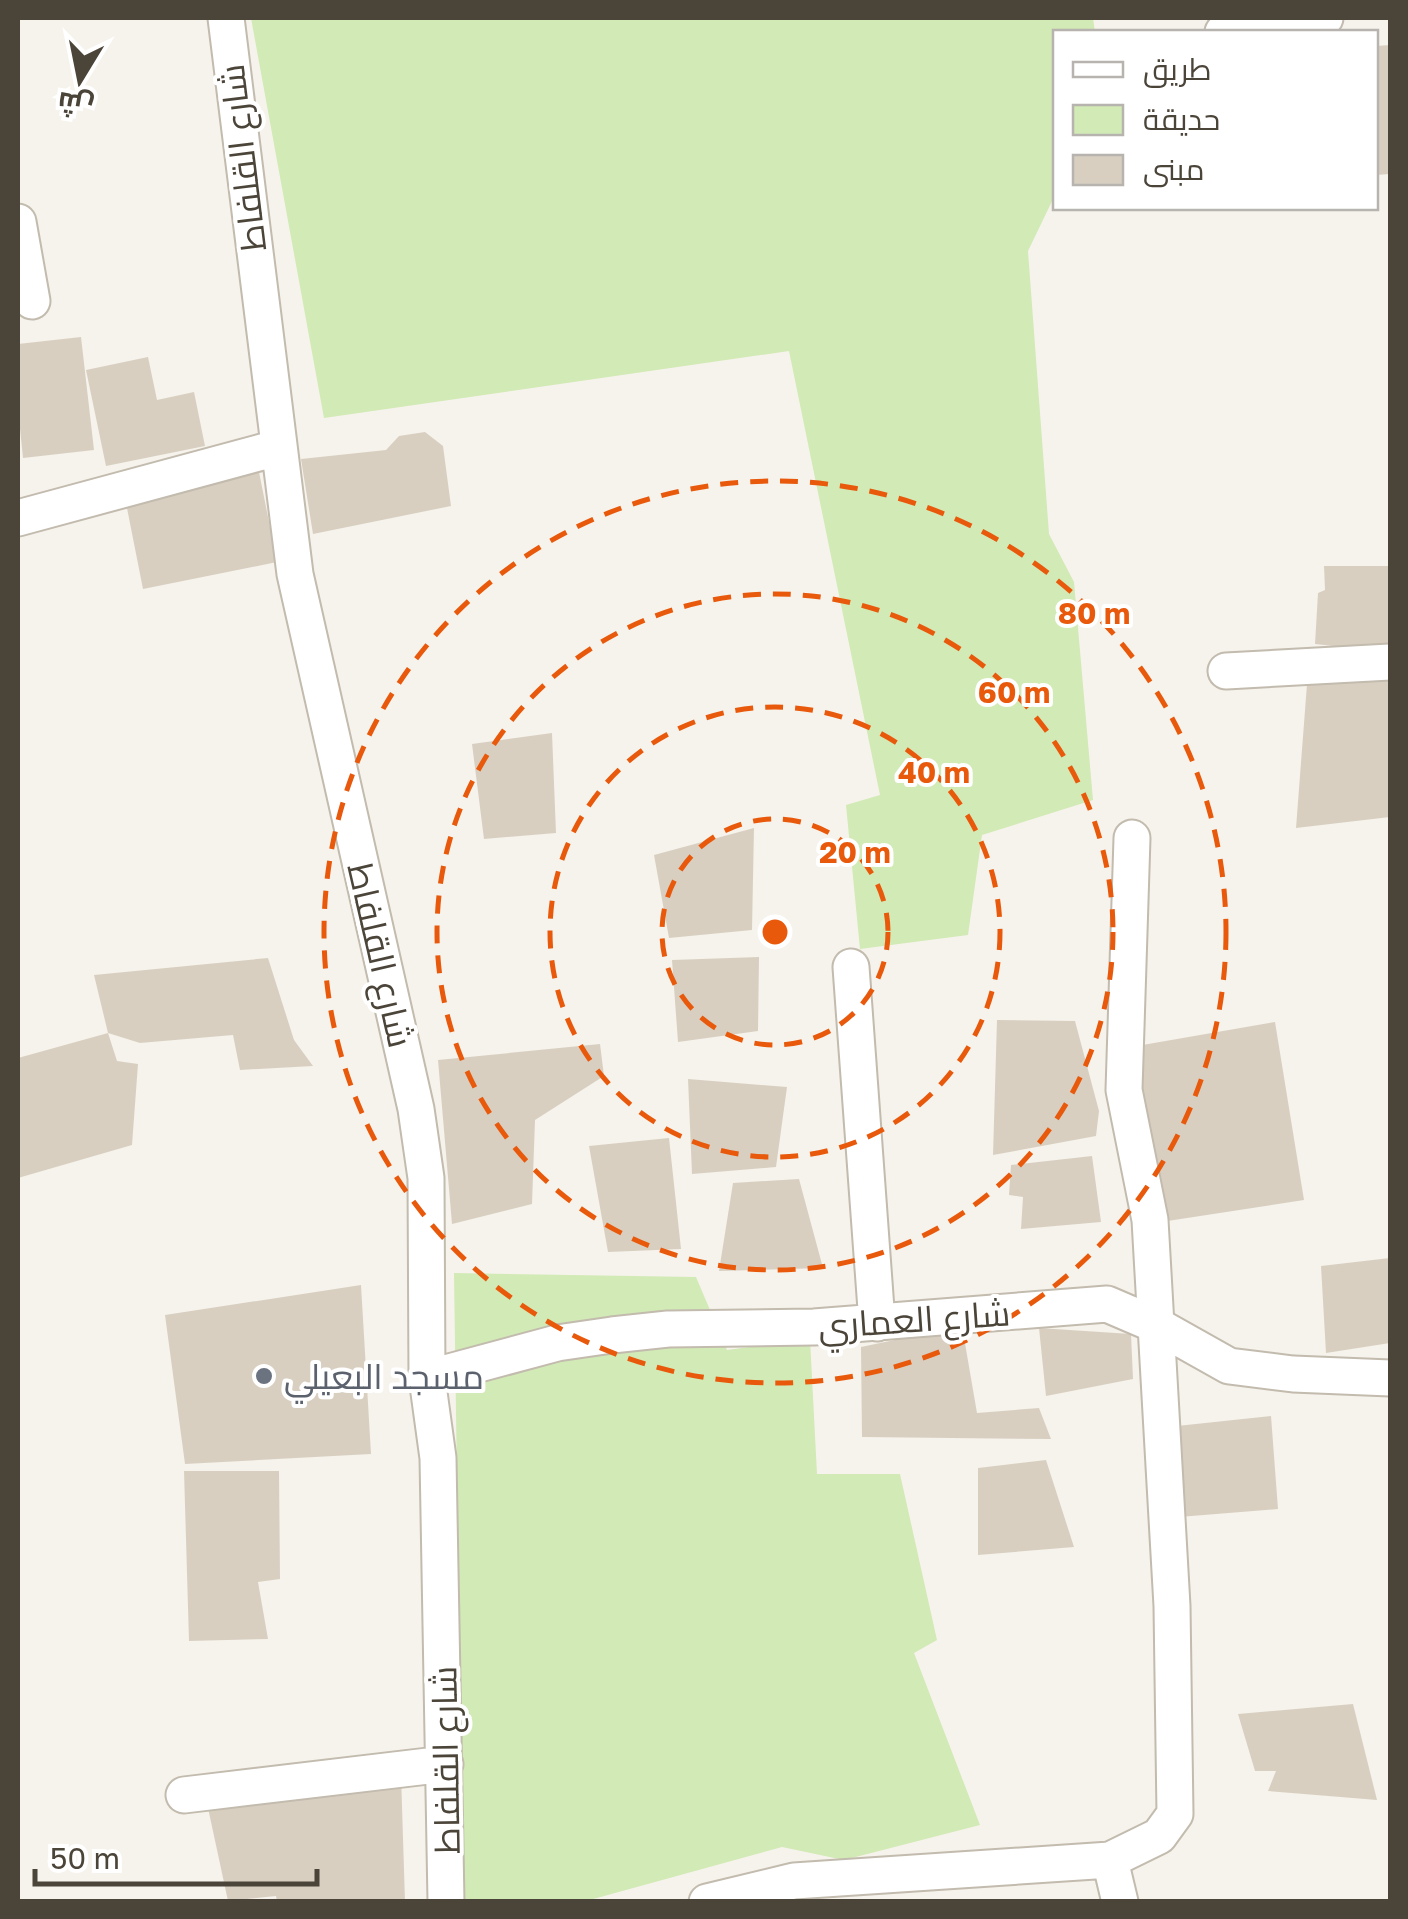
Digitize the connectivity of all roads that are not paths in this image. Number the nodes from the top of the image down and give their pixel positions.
1 (226, 18) edge
2 (1325, 18) edge
3 (1238, 30) edge
4 (18, 222) edge
5 (32, 301) dead end
6 (276, 448) junction
7 (18, 518) edge
8 (1390, 662) edge
9 (1226, 671) dead end
10 (1132, 838) dead end
11 (851, 967) dead end
12 (877, 1322) junction
13 (1156, 1326) junction
14 (427, 1378) junction
15 (1390, 1378) edge
16 (445, 1764) junction
17 (184, 1795) dead end
18 (1110, 1860) junction
19 (446, 1902) edge
20 (707, 1902) edge
21 (1120, 1902) edge

1 - 6 street, شارع القلفاط
2 - 3 street
4 - 5 street
6 - 7 street
6 - 14 street, شارع القلفاط
8 - 9 street
10 - 13 street
11 - 12 street
12 - 13 street, شارع العماري
12 - 14 street, شارع العماري
13 - 15 street, شارع العماري
13 - 18 street
14 - 16 street, شارع القلفاط
16 - 17 street
16 - 19 street, شارع القلفاط
18 - 20 street
18 - 21 street

